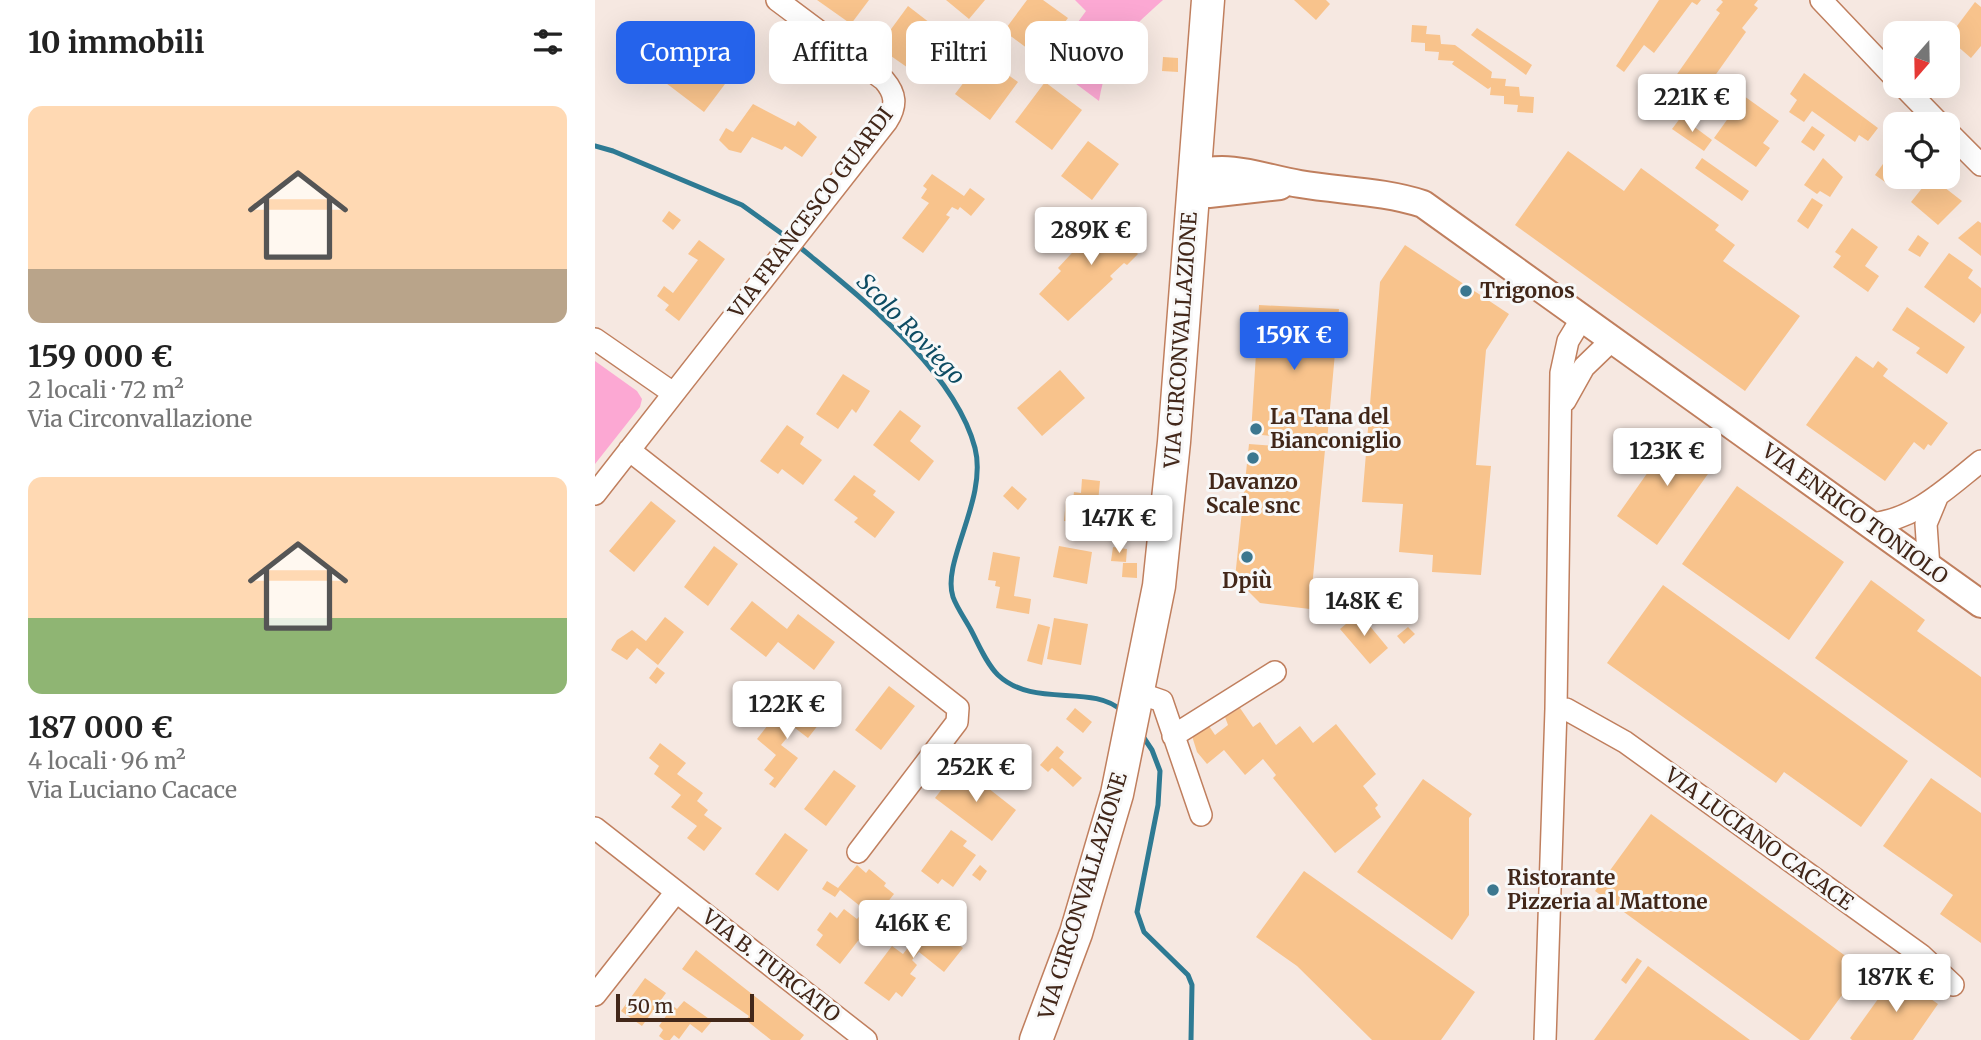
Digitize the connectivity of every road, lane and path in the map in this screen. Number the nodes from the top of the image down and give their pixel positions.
1 (777, 0) edge
2 (1208, 0) edge
3 (1821, 0) edge
4 (1883, 65) edge
5 (1915, 98) edge
6 (1928, 112) edge
7 (1197, 133) junction
8 (1960, 144) edge
9 (1981, 165) edge
10 (1242, 170) junction
11 (1193, 183) junction
12 (1299, 184) junction
13 (1582, 318) junction
14 (595, 339) edge
15 (1612, 340) junction
16 (673, 393) junction
17 (1563, 410) junction
18 (629, 450) junction
19 (1981, 461) edge
20 (595, 494) edge
21 (1938, 495) junction
22 (1869, 524) junction
23 (1929, 568) junction
24 (1981, 604) edge
25 (1275, 672) dead end
26 (1138, 696) junction
27 (1556, 709) junction
28 (1173, 737) junction
29 (1201, 815) dead end
30 (595, 828) edge
31 (858, 852) dead end
32 (676, 892) junction
33 (1953, 985) dead end
34 (595, 995) edge
35 (866, 1040) edge
36 (1036, 1040) edge
37 (1545, 1040) edge

1 - 16 street, VIA FRANCESCO GUARDI
2 - 7 main road, VIA CIRCONVALLAZIONE
3 - 4 street
5 - 6 street
7 - 10 street, VIA ENRICO TONIOLO
7 - 11 main road, VIA CIRCONVALLAZIONE
8 - 9 street
10 - 11 street, VIA ENRICO TONIOLO
10 - 12 street, VIA ENRICO TONIOLO
11 - 12 street, VIA ENRICO TONIOLO
11 - 26 main road, VIA CIRCONVALLAZIONE
12 - 13 street, VIA ENRICO TONIOLO
13 - 15 street, VIA ENRICO TONIOLO
13 - 17 street
14 - 16 street
15 - 17 street
15 - 22 street, VIA ENRICO TONIOLO
16 - 18 street, VIA FRANCESCO GUARDI
17 - 27 street
18 - 20 street, VIA FRANCESCO GUARDI
18 - 31 street
19 - 21 street
21 - 22 street
21 - 23 street
22 - 23 street, VIA ENRICO TONIOLO
23 - 24 street, VIA ENRICO TONIOLO
25 - 28 street
26 - 28 street
26 - 36 main road, VIA CIRCONVALLAZIONE
27 - 33 street, VIA LUCIANO CACACE
27 - 37 street
28 - 29 street
30 - 32 street, VIA B. TURCATO
32 - 34 street
32 - 35 street, VIA B. TURCATO

